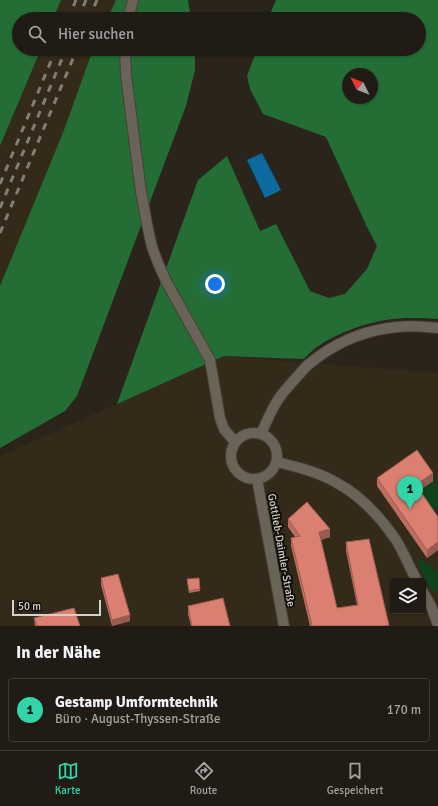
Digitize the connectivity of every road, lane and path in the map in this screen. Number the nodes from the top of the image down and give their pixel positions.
1 (133, 0) edge
2 (130, 12) edge
3 (125, 56) edge
4 (438, 328) edge
5 (262, 434) junction
6 (235, 442) junction
7 (277, 462) junction
8 (257, 479) junction
9 (415, 578) edge
10 (426, 597) edge
11 (438, 625) edge
12 (284, 626) edge

1 - 2 street
3 - 6 street
4 - 5 street
5 - 6 street
5 - 7 street
6 - 8 street
7 - 8 street
7 - 9 street
8 - 12 street, Gottlieb-Daimler-Straße
10 - 11 street

